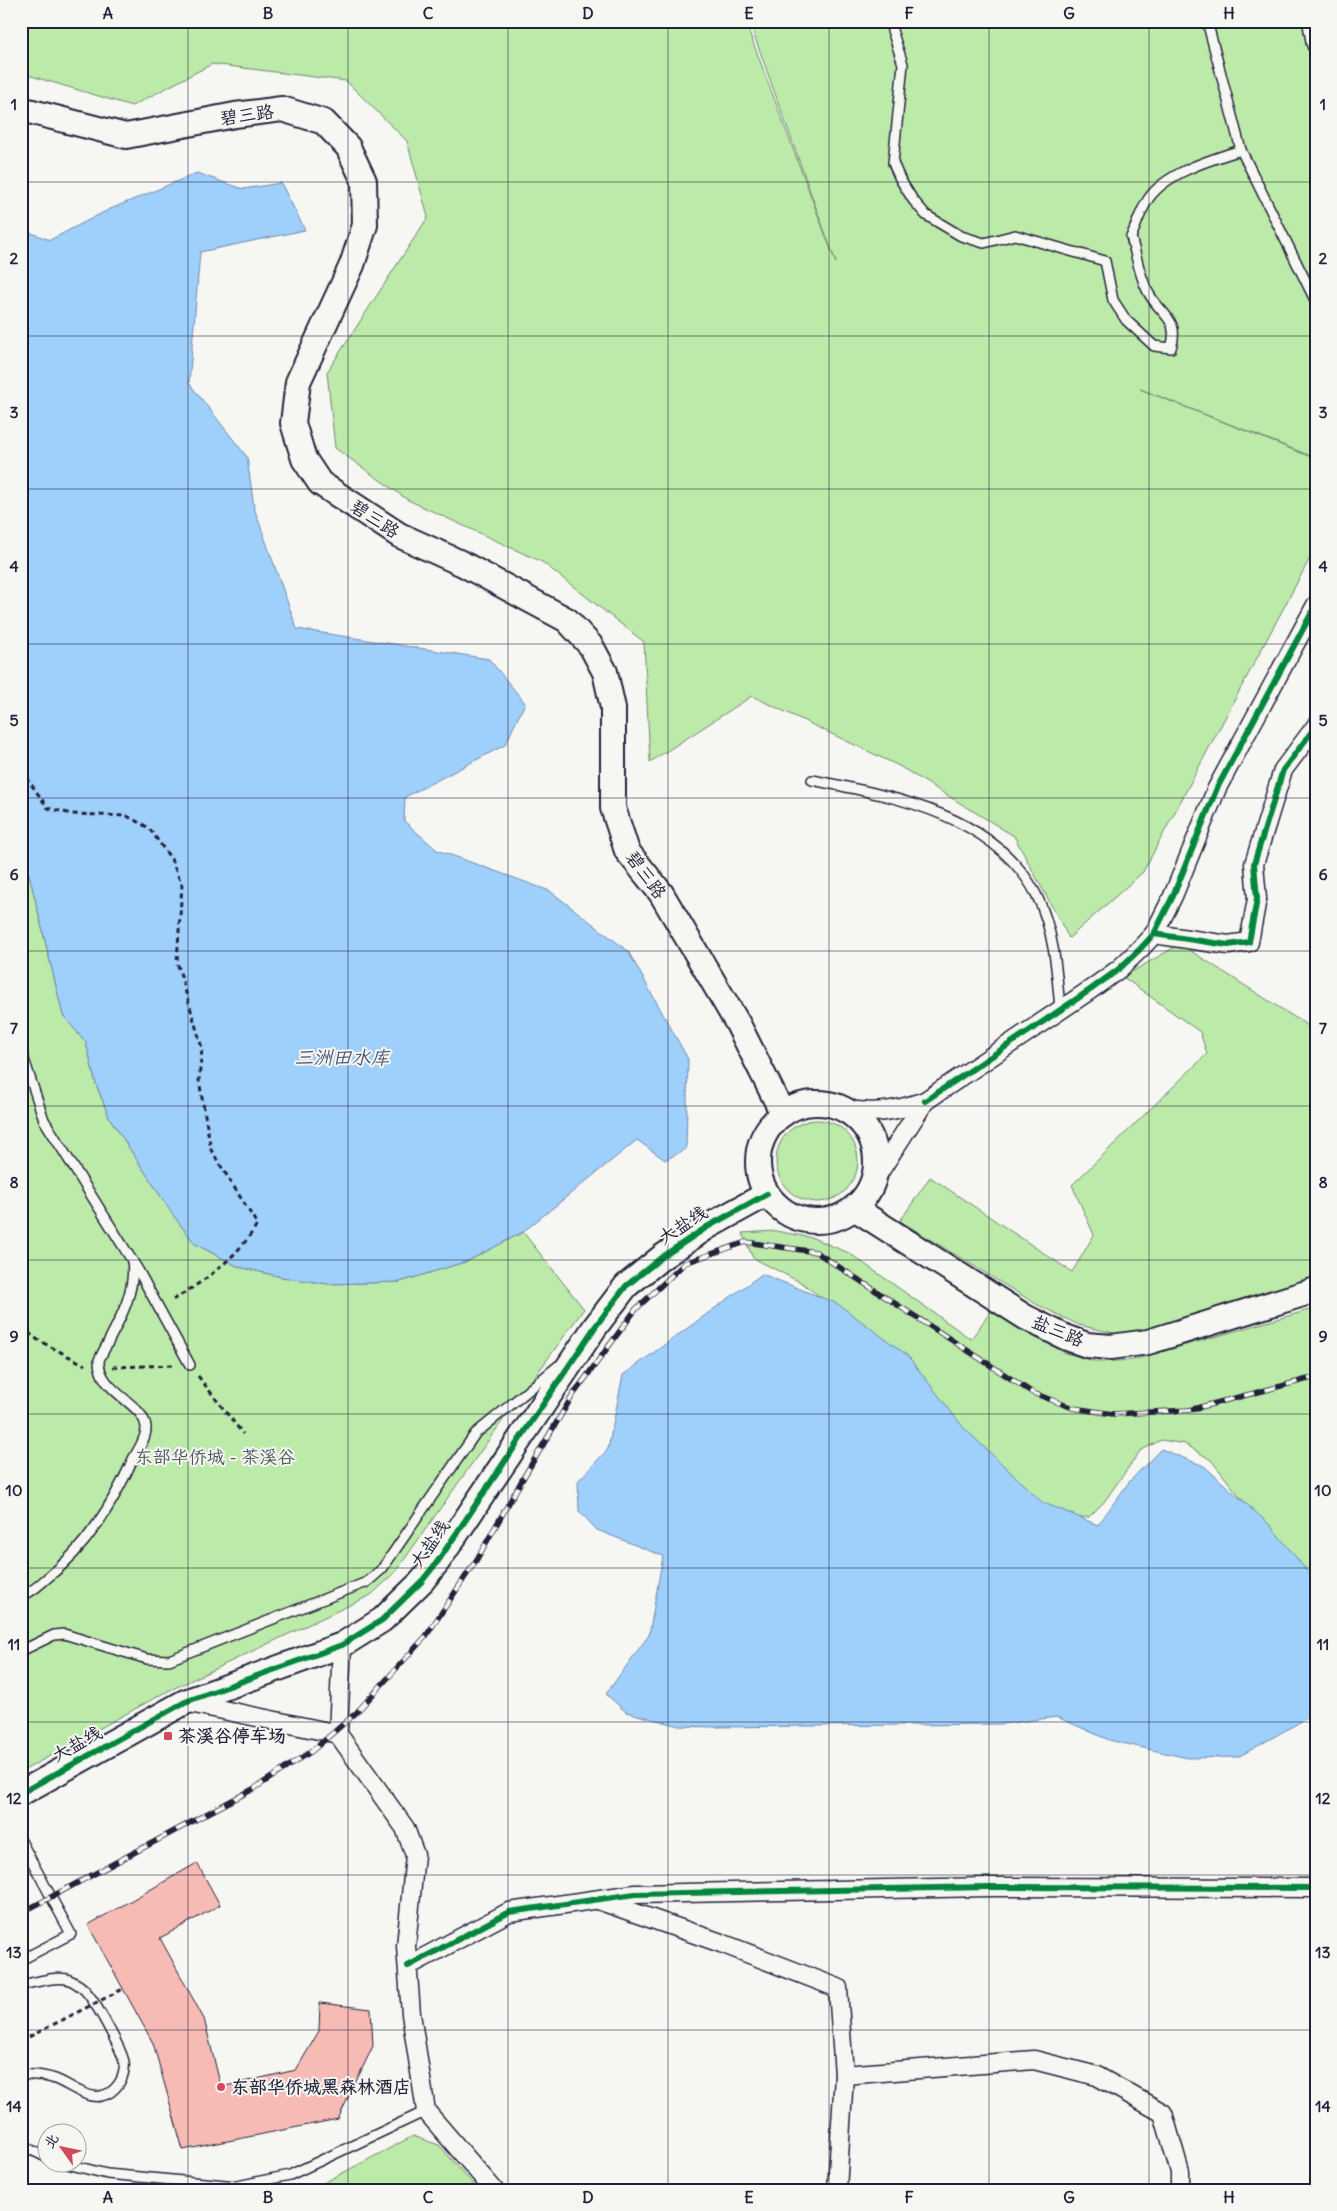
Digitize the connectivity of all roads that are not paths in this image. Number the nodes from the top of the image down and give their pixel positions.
1 (889, 21) edge
2 (1207, 21) edge
3 (1312, 21) edge
4 (1316, 44) edge
5 (21, 109) edge
6 (1241, 150) junction
7 (1316, 302) edge
8 (1316, 606) edge
9 (1316, 726) edge
10 (812, 780) dead end
11 (1154, 934) junction
12 (1060, 1010) junction
13 (21, 1050) edge
14 (925, 1101) junction
15 (839, 1108) junction
16 (783, 1114) junction
17 (872, 1183) junction
18 (767, 1194) junction
19 (854, 1208) junction
20 (132, 1260) junction
21 (1316, 1290) edge
22 (581, 1347) junction
23 (190, 1364) road end
24 (21, 1596) edge
25 (342, 1644) junction
26 (21, 1651) edge
27 (185, 1702) junction
28 (338, 1734) junction
29 (21, 1793) edge
30 (21, 1841) edge
31 (1316, 1888) edge
32 (595, 1899) junction
33 (21, 1960) edge
34 (408, 1966) junction
35 (21, 1984) edge
36 (21, 2075) edge
37 (844, 2075) junction
38 (426, 2111) junction
39 (21, 2145) edge
40 (38, 2153) edge
41 (88, 2169) edge
42 (494, 2190) edge
43 (837, 2190) edge
44 (1180, 2190) edge

1 - 6 lane
2 - 6 lane
3 - 4 street
5 - 16 main road, 碧三路
6 - 7 lane
8 - 11 street
9 - 11 street
10 - 12 lane
11 - 12 street
12 - 14 street
13 - 20 lane
14 - 15 street
14 - 17 street
15 - 16 main road
15 - 17 main road
16 - 18 main road
17 - 19 main road
18 - 19 main road
18 - 22 main road, 大盐线
19 - 21 main road, 盐三路
20 - 23 lane
20 - 24 lane
22 - 25 main road, 大盐线
22 - 26 lane
25 - 27 main road, 大盐线
25 - 28 street
27 - 28 street
27 - 29 main road, 大盐线
28 - 34 street
30 - 33 lane
31 - 32 street
32 - 34 street
32 - 37 street
34 - 38 street
35 - 36 lane
37 - 43 street
37 - 44 street
38 - 41 lane
38 - 42 street
39 - 40 lane

